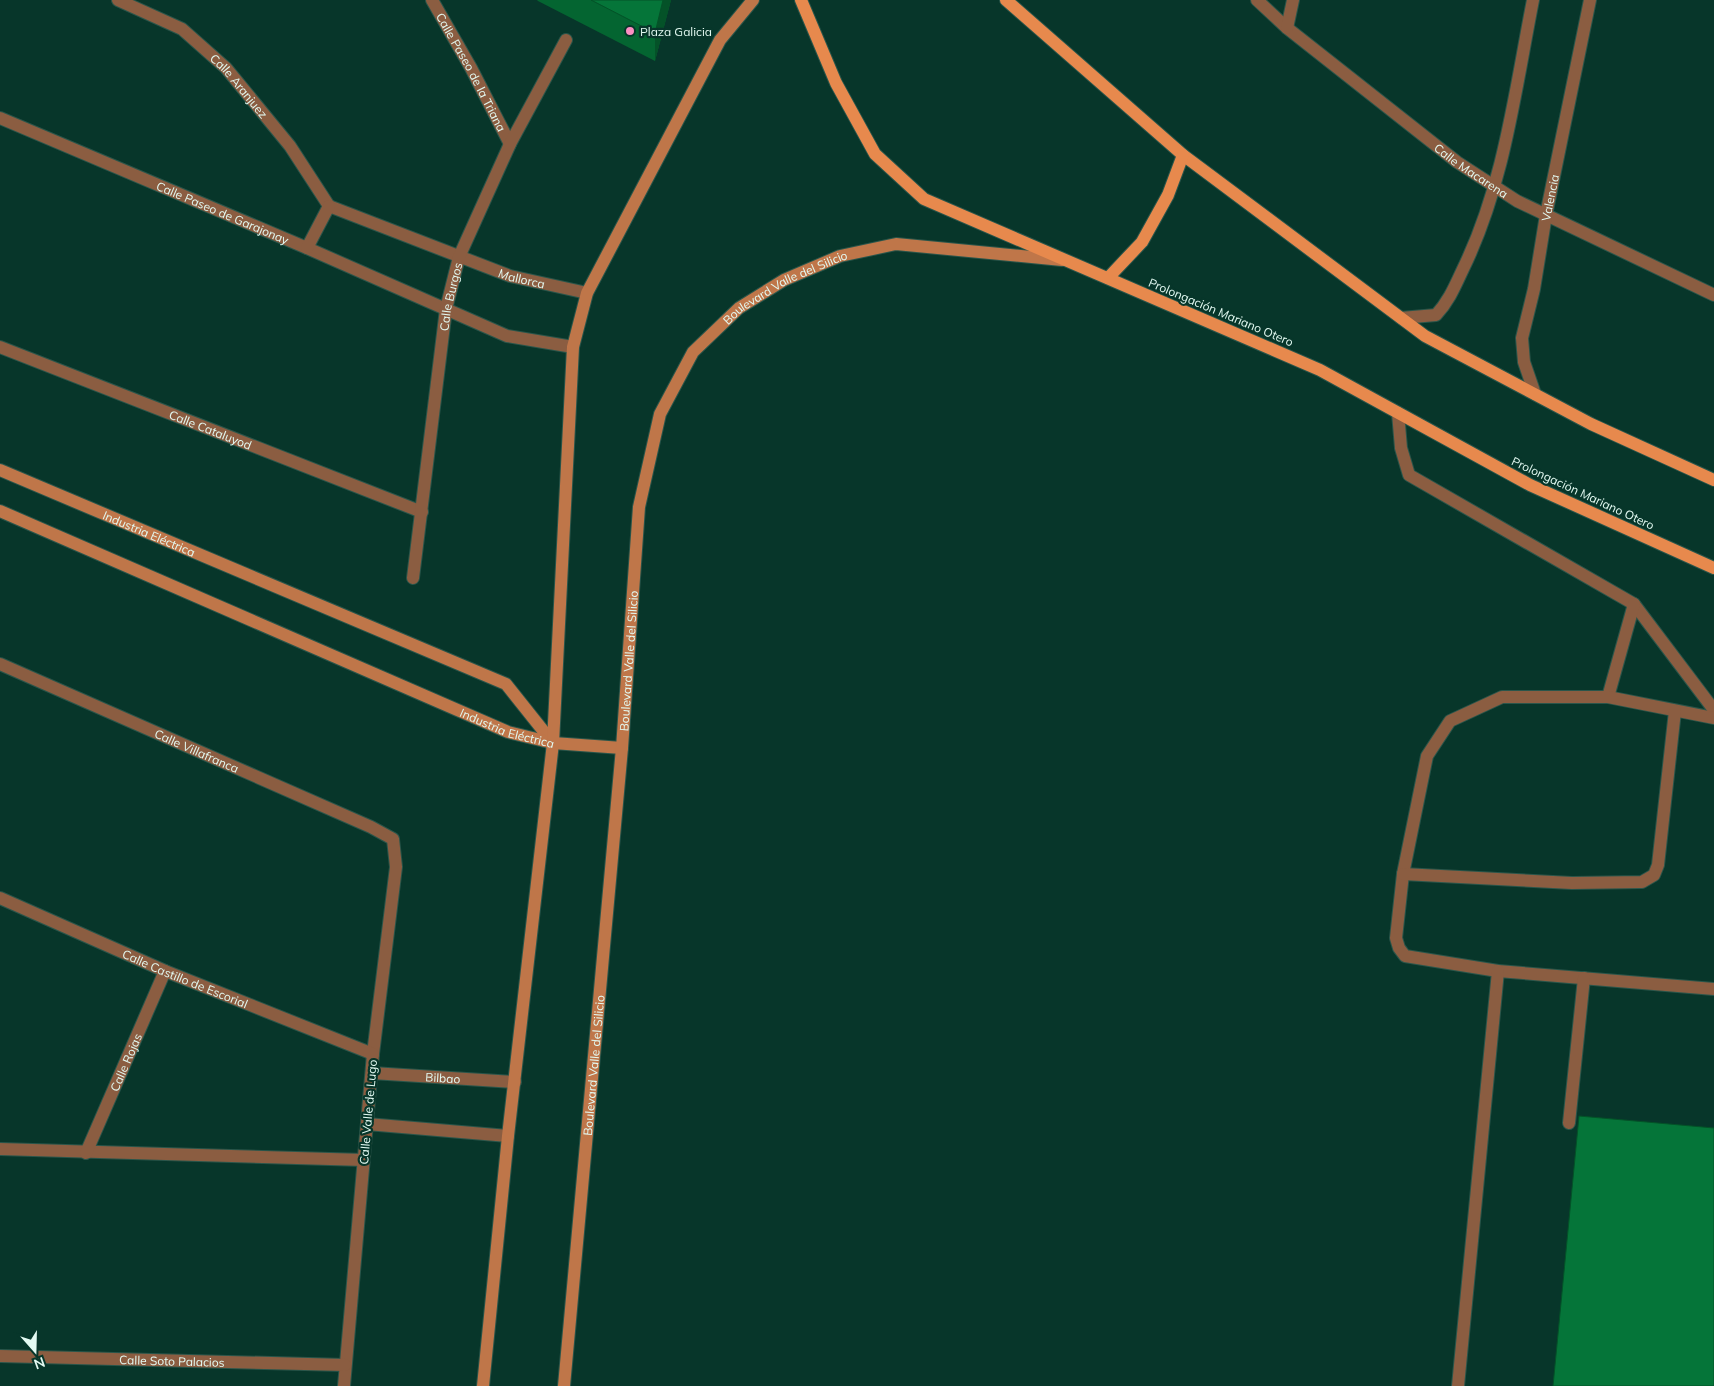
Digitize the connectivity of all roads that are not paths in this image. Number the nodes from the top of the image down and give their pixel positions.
1 (118, 0) edge
2 (432, 0) edge
3 (753, 0) edge
4 (800, 0) edge
5 (1006, 0) edge
6 (1257, 0) edge
7 (1293, 0) edge
8 (1533, 0) edge
9 (1590, 0) edge
10 (1287, 28) junction
11 (566, 40) dead end
12 (0, 118) edge
13 (510, 144) junction
14 (1183, 155) junction
15 (1496, 187) junction
16 (329, 206) junction
17 (1546, 215) junction
18 (308, 248) junction
19 (459, 257) junction
20 (1067, 260) junction
21 (1108, 278) junction
22 (587, 293) junction
23 (1714, 295) edge
24 (446, 309) junction
25 (1401, 318) junction
26 (0, 347) edge
27 (573, 347) junction
28 (1534, 394) junction
29 (1398, 413) junction
30 (0, 470) edge
31 (1714, 480) edge
32 (0, 511) edge
33 (422, 512) junction
34 (1714, 568) edge
35 (413, 578) dead end
36 (1634, 604) junction
37 (0, 664) edge
38 (1608, 698) junction
39 (1714, 710) edge
40 (1675, 711) junction
41 (1714, 718) edge
42 (553, 743) junction
43 (622, 748) junction
44 (393, 839) joint
45 (1403, 874) junction
46 (0, 898) edge
47 (165, 971) junction
48 (1498, 971) junction
49 (1584, 978) junction
50 (1714, 989) edge
51 (373, 1054) junction
52 (372, 1074) junction
53 (515, 1082) junction
54 (1569, 1123) dead end
55 (367, 1124) junction
56 (508, 1136) junction
57 (0, 1149) edge
58 (86, 1153) junction
59 (364, 1160) junction
60 (0, 1356) edge
61 (346, 1365) junction
62 (344, 1386) edge
63 (483, 1386) edge
64 (564, 1386) edge
65 (1458, 1386) edge

1 - 16 street, Calle Aranjuez
2 - 13 street, Calle Paseo de la Triana
3 - 22 main road
4 - 20 main road, Prolongación Mariano Otero
5 - 14 main road
6 - 10 street, Calle Macarena
7 - 10 street
8 - 15 street
9 - 17 street, Valencia
10 - 15 street, Calle Macarena
11 - 13 street, Calle Burgos
12 - 18 street, Calle Paseo de Garajonay
13 - 19 street, Calle Burgos
14 - 21 main road
14 - 25 main road
15 - 17 street, Calle Macarena
15 - 25 street
16 - 18 street
16 - 19 street
17 - 23 street, Calle Macarena
17 - 28 street, Valencia
18 - 24 street, Calle Paseo de Garajonay
19 - 22 street, Mallorca
19 - 24 street, Calle Burgos
20 - 21 main road, Prolongación Mariano Otero
20 - 43 main road, Boulevard Valle del Silicio
21 - 29 main road, Prolongación Mariano Otero
22 - 27 main road
24 - 27 street
24 - 33 street, Calle Burgos
25 - 28 main road
26 - 33 street, Calle Cataluyod
27 - 42 main road
28 - 31 main road
29 - 34 main road, Prolongación Mariano Otero
29 - 36 street
30 - 42 main road, Industria Eléctrica
32 - 42 main road, Industria Eléctrica
33 - 35 street, Calle Burgos
36 - 38 street
36 - 39 street
37 - 44 street, Calle Villafranca
38 - 40 street
38 - 45 street
40 - 41 street
40 - 45 street
42 - 43 main road
42 - 53 main road
43 - 64 main road, Boulevard Valle del Silicio
44 - 51 street, Calle Valle de Lugo
45 - 48 street
46 - 47 street, Calle Castillo de Escorial
47 - 51 street, Calle Castillo de Escorial
47 - 58 street, Calle Rojas
48 - 49 street
48 - 65 street
49 - 50 street
49 - 54 street
51 - 52 street, Calle Valle de Lugo
52 - 53 street, Bilbao
52 - 55 street, Calle Valle de Lugo
53 - 56 main road
55 - 56 street
55 - 59 street, Calle Valle de Lugo
56 - 63 main road
57 - 58 street
58 - 59 street
59 - 61 street, Calle Valle de Lugo
60 - 61 street, Calle Soto Palacios
61 - 62 street, Calle Valle de Lugo

